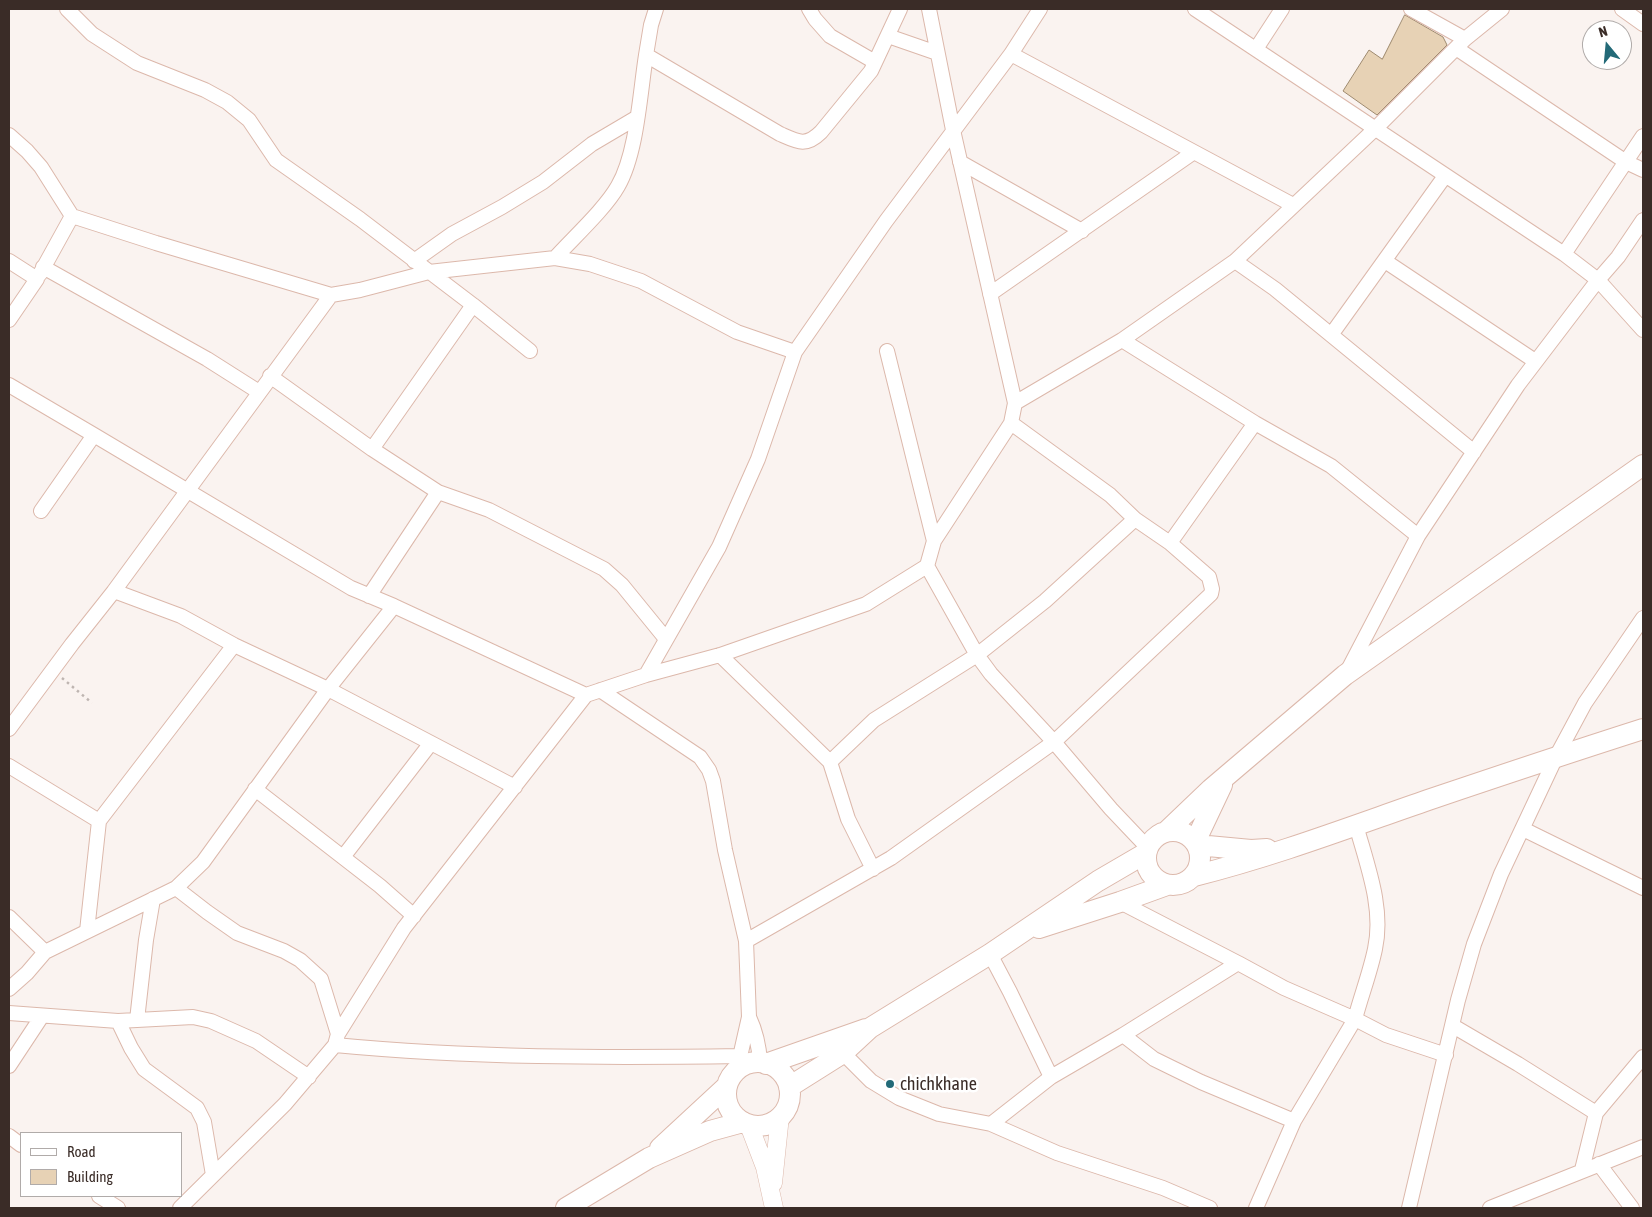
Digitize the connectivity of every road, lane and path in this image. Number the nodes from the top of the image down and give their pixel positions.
1 (67, 9) edge
2 (656, 9) edge
3 (808, 9) edge
4 (900, 9) edge
5 (929, 9) edge
6 (1040, 9) edge
7 (1195, 9) edge
8 (1282, 9) edge
9 (1411, 9) edge
10 (1502, 9) edge
11 (1622, 9) edge
12 (1643, 24) edge
13 (888, 36) junction
14 (1460, 44) junction
15 (1256, 49) junction
16 (937, 53) junction
17 (1011, 54) junction
18 (646, 55) junction
19 (875, 62) junction
20 (636, 118) junction
21 (1376, 128) junction
22 (953, 130) junction
23 (9, 135) edge
24 (1643, 136) edge
25 (1194, 152) junction
26 (960, 162) junction
27 (1626, 162) junction
28 (1643, 170) edge
29 (1445, 176) junction
30 (1293, 205) junction
31 (72, 216) junction
32 (1643, 220) edge
33 (1082, 230) junction
34 (1564, 254) junction
35 (555, 258) junction
36 (9, 261) edge
37 (414, 261) junction
38 (1235, 261) junction
39 (1385, 261) junction
40 (429, 272) junction
41 (40, 273) junction
42 (1598, 280) junction
43 (990, 294) junction
44 (331, 295) junction
45 (473, 305) junction
46 (9, 320) edge
47 (1643, 330) edge
48 (1332, 335) junction
49 (1122, 340) junction
50 (530, 351) dead end
51 (888, 351) dead end
52 (794, 352) junction
53 (1535, 362) junction
54 (270, 376) junction
55 (9, 385) edge
56 (259, 392) junction
57 (1015, 403) junction
58 (1256, 422) junction
59 (1011, 423) junction
60 (94, 434) junction
61 (372, 449) junction
62 (1474, 452) junction
63 (1643, 465) edge
64 (187, 491) junction
65 (438, 492) junction
66 (41, 511) dead end
67 (1135, 519) junction
68 (1418, 536) junction
69 (934, 541) junction
70 (1170, 543) junction
71 (927, 566) junction
72 (114, 591) junction
73 (369, 596) junction
74 (394, 606) junction
75 (1643, 618) edge
76 (666, 639) junction
77 (234, 645) junction
78 (977, 654) junction
79 (720, 655) junction
80 (53, 670) junction
81 (646, 675) junction
82 (1345, 675) junction
83 (328, 689) junction
84 (593, 692) junction
85 (92, 703) dead end
86 (9, 729) edge
87 (1643, 729) edge
88 (1054, 742) junction
89 (431, 743) junction
90 (1556, 757) junction
91 (830, 762) junction
92 (9, 766) edge
93 (1226, 776) junction
94 (514, 787) junction
95 (255, 789) junction
96 (99, 821) junction
97 (1356, 825) junction
98 (1523, 829) junction
99 (1167, 831) junction
100 (1196, 843) junction
101 (1294, 847) junction
102 (1147, 850) junction
103 (342, 857) junction
104 (873, 869) junction
105 (1194, 876) junction
106 (1167, 884) junction
107 (176, 888) junction
108 (1643, 888) edge
109 (153, 899) junction
110 (1120, 902) junction
111 (414, 916) junction
112 (9, 917) edge
113 (87, 930) junction
114 (1015, 936) junction
115 (746, 941) junction
116 (45, 952) junction
117 (990, 954) junction
118 (1238, 964) junction
119 (9, 989) edge
120 (9, 1013) edge
121 (42, 1016) junction
122 (749, 1017) junction
123 (1355, 1019) junction
124 (137, 1020) junction
125 (118, 1021) junction
126 (1453, 1026) junction
127 (870, 1028) junction
128 (1123, 1036) junction
129 (337, 1039) junction
130 (843, 1053) junction
131 (1446, 1055) junction
132 (1643, 1057) edge
133 (763, 1063) junction
134 (9, 1066) edge
135 (735, 1071) junction
136 (309, 1077) junction
137 (1051, 1077) junction
138 (789, 1087) junction
139 (1596, 1113) junction
140 (780, 1116) junction
141 (1294, 1121) junction
142 (746, 1124) junction
143 (991, 1124) junction
144 (9, 1136) edge
145 (20, 1144) edge
146 (1643, 1147) edge
147 (649, 1158) junction
148 (1599, 1164) junction
149 (1582, 1170) junction
150 (213, 1175) junction
151 (101, 1197) edge
152 (773, 1202) edge
153 (118, 1208) edge
154 (180, 1208) edge
155 (566, 1208) edge
156 (1210, 1208) edge
157 (1256, 1208) edge
158 (1409, 1208) edge
159 (1490, 1208) edge
160 (1632, 1208) edge

1 - 37 street
2 - 18 street
3 - 19 street
4 - 13 street
5 - 16 street
6 - 17 street
7 - 15 street
8 - 15 street
9 - 14 street
10 - 14 street
11 - 12 street
13 - 16 street
13 - 19 street
14 - 21 street
14 - 27 street
15 - 21 street
16 - 22 street
17 - 22 street
17 - 25 street
18 - 19 street
18 - 20 street
20 - 35 street
20 - 37 street
21 - 29 street
21 - 30 street
22 - 26 street
22 - 52 street
23 - 31 street
24 - 27 street
25 - 30 street
25 - 33 street
26 - 33 street
26 - 43 street
27 - 28 street
27 - 34 street
29 - 34 street
29 - 39 street
30 - 38 street
31 - 41 street
31 - 44 street
32 - 42 street
33 - 43 street
34 - 42 street
35 - 40 street
35 - 52 street
36 - 41 street
37 - 40 street
38 - 48 street
38 - 49 street
39 - 48 street
39 - 53 street
40 - 44 street
40 - 45 street
41 - 46 street
41 - 56 street
42 - 47 street
42 - 53 street
43 - 57 street
44 - 54 street
45 - 50 street
45 - 61 street
48 - 62 street
49 - 57 street
49 - 58 street
51 - 69 street
52 - 76 street
53 - 62 street
54 - 56 street
54 - 61 street
55 - 60 street
56 - 64 street
57 - 59 street
58 - 68 street
58 - 70 street
59 - 67 street
59 - 69 street
60 - 64 street
60 - 66 street
61 - 65 street
62 - 68 street
63 - 82 main road
64 - 72 street
64 - 73 street
65 - 73 street
65 - 76 street
67 - 70 street
67 - 78 street
68 - 82 street
69 - 71 street
70 - 88 street
71 - 78 street
71 - 79 street
72 - 77 street
72 - 80 street
73 - 74 street
74 - 83 street
74 - 84 street
75 - 90 street
76 - 81 street
77 - 83 street
77 - 96 street
78 - 88 street
78 - 91 street
79 - 81 street
79 - 91 street
80 - 85 path
80 - 86 street
81 - 84 street
82 - 93 main road
83 - 89 street
83 - 95 street
84 - 94 street
84 - 115 street
87 - 90 main road
88 - 102 street
88 - 104 street
89 - 94 street
89 - 103 street
90 - 97 main road
90 - 98 street
91 - 104 street
92 - 96 street
93 - 99 main road
93 - 100 main road
94 - 111 street
95 - 103 street
95 - 107 street
96 - 113 street
97 - 101 main road
97 - 123 street
98 - 108 street
98 - 126 street
99 - 100 main road
99 - 102 main road
100 - 101 main road
100 - 105 main road
101 - 105 main road
102 - 106 main road
102 - 114 main road
103 - 111 street
104 - 115 street
105 - 106 main road
106 - 110 main road
107 - 109 street
107 - 129 street
109 - 113 street
109 - 124 street
110 - 114 main road
110 - 118 street
111 - 129 street
112 - 116 street
113 - 116 street
114 - 117 main road
115 - 122 street
116 - 119 street
117 - 127 main road
117 - 137 street
118 - 123 street
118 - 128 street
120 - 121 street
121 - 125 street
121 - 134 street
122 - 133 street
122 - 135 street
123 - 131 street
123 - 141 street
124 - 125 street
124 - 136 street
125 - 150 street
126 - 131 street
126 - 139 street
127 - 130 main road
127 - 133 main road
128 - 137 street
128 - 141 street
129 - 135 street
129 - 136 street
130 - 138 main road
130 - 143 street
131 - 158 street
132 - 139 street
133 - 135 main road
133 - 138 main road
135 - 142 main road
135 - 147 main road
136 - 150 street
137 - 143 street
138 - 140 main road
139 - 149 street
140 - 142 main road
140 - 152 street
141 - 157 street
142 - 147 main road
142 - 152 street
143 - 156 street
144 - 145 street
146 - 148 street
147 - 155 main road
148 - 149 street
148 - 160 street
149 - 159 street
150 - 154 street
151 - 153 street

